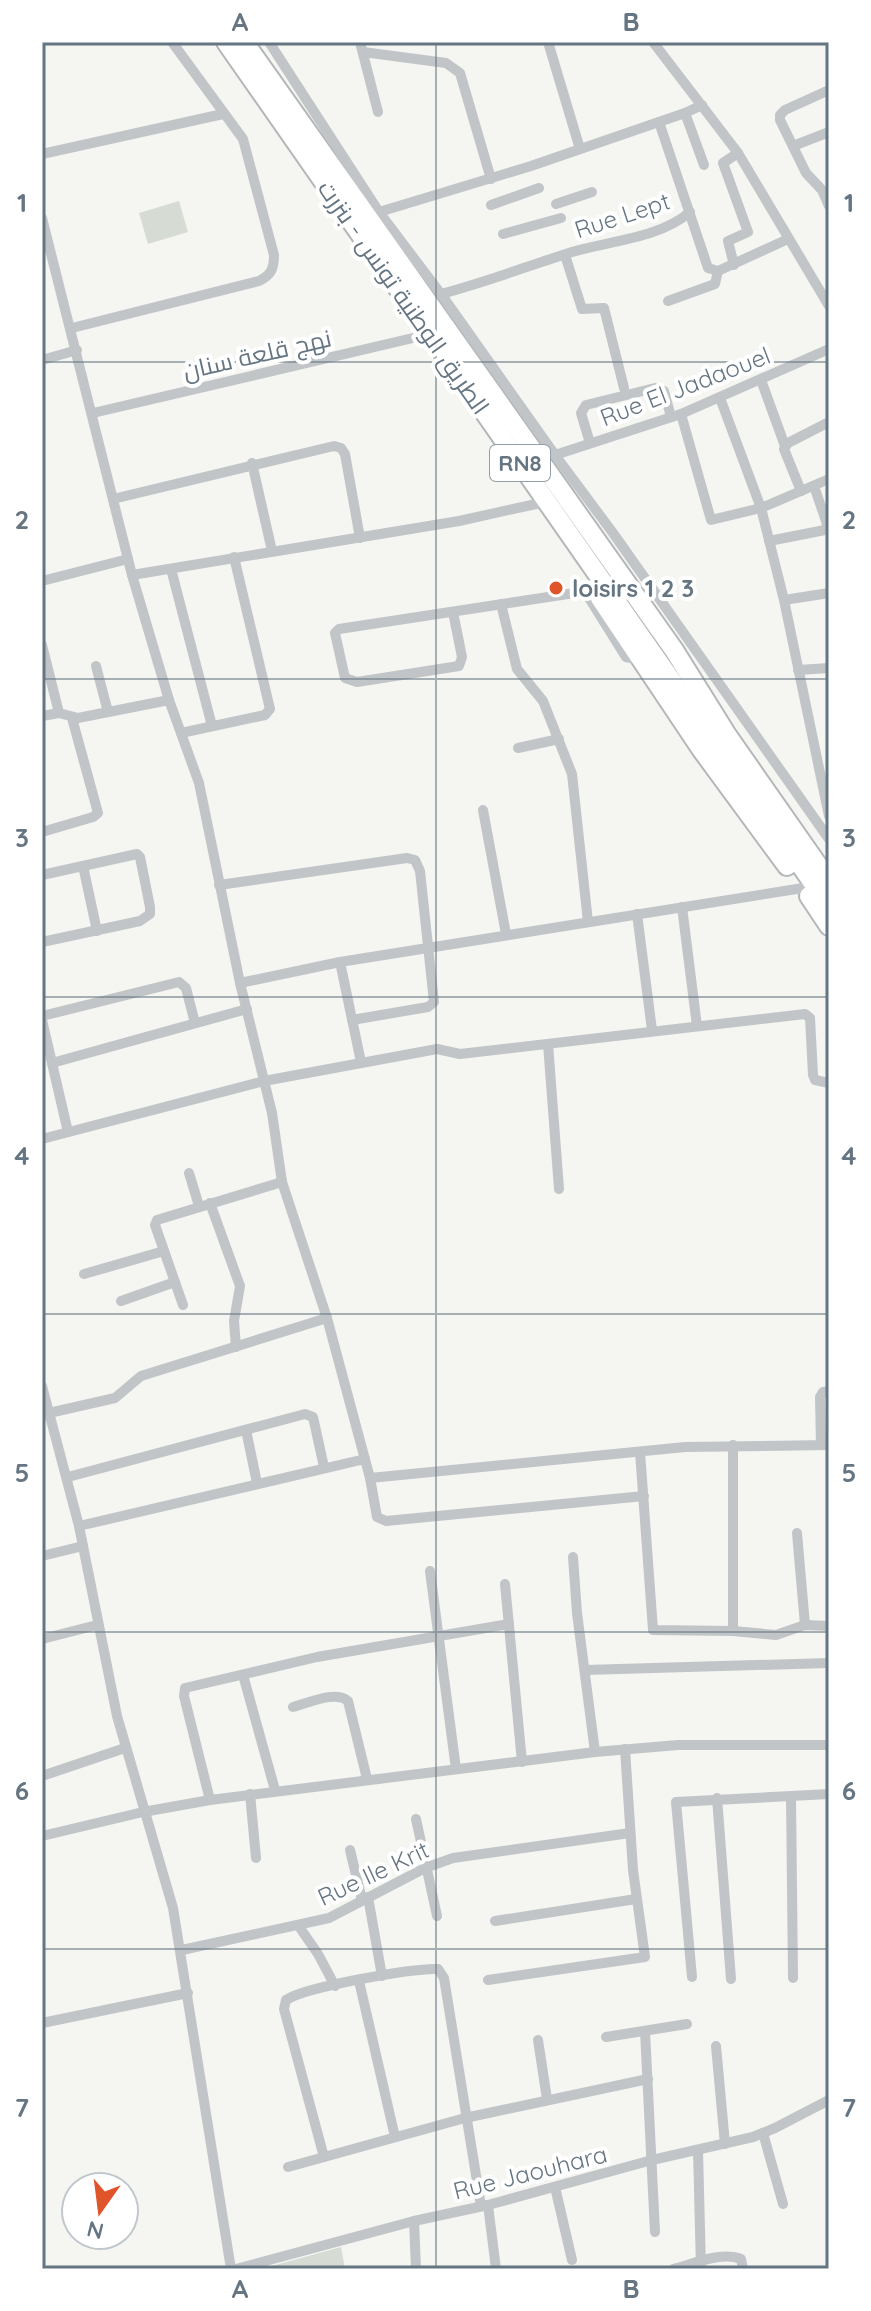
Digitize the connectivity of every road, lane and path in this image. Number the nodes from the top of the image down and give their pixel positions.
1 (172, 42) edge
2 (218, 42) edge
3 (226, 42) edge
4 (244, 42) edge
5 (269, 42) edge
6 (548, 42) edge
7 (653, 42) edge
8 (361, 47) edge
9 (829, 90) edge
10 (702, 105) junction
11 (378, 112) dead end
12 (685, 113) junction
13 (223, 114) junction
14 (281, 119) junction
15 (659, 122) junction
16 (829, 132) edge
17 (793, 146) junction
18 (580, 149) junction
19 (738, 153) junction
20 (42, 154) edge
21 (704, 165) dead end
22 (491, 179) junction
23 (539, 188) dead end
24 (592, 192) dead end
25 (556, 204) dead end
26 (491, 205) dead end
27 (829, 206) edge
28 (379, 212) junction
29 (690, 212) junction
30 (42, 218) edge
31 (561, 218) dead end
32 (503, 234) dead end
33 (788, 239) junction
34 (565, 255) junction
35 (734, 265) junction
36 (718, 271) junction
37 (441, 294) junction
38 (668, 301) dead end
39 (829, 306) edge
40 (72, 328) junction
41 (430, 334) junction
42 (829, 349) edge
43 (77, 350) junction
44 (42, 360) edge
45 (457, 373) junction
46 (761, 380) junction
47 (624, 388) dead end
48 (720, 398) junction
49 (93, 413) junction
50 (676, 416) junction
51 (829, 422) edge
52 (590, 443) junction
53 (785, 446) junction
54 (555, 455) junction
55 (252, 463) junction
56 (829, 479) edge
57 (814, 486) junction
58 (801, 491) junction
59 (113, 499) junction
60 (536, 504) junction
61 (761, 508) junction
62 (360, 538) junction
63 (769, 541) junction
64 (272, 551) junction
65 (234, 557) junction
66 (128, 559) junction
67 (171, 569) junction
68 (132, 575) junction
69 (42, 581) edge
70 (829, 593) edge
71 (784, 600) junction
72 (501, 604) junction
73 (453, 612) junction
74 (43, 650) edge
75 (674, 650) junction
76 (641, 660) junction
77 (96, 666) dead end
78 (829, 668) edge
79 (798, 670) junction
80 (169, 700) junction
81 (108, 712) junction
82 (59, 713) junction
83 (42, 716) edge
84 (72, 718) junction
85 (212, 726) junction
86 (181, 733) junction
87 (559, 739) junction
88 (518, 748) dead end
89 (483, 810) dead end
90 (826, 821) edge
91 (42, 832) edge
92 (829, 839) edge
93 (829, 861) edge
94 (83, 866) junction
95 (42, 875) edge
96 (829, 881) edge
97 (219, 885) junction
98 (803, 888) junction
99 (829, 906) edge
100 (682, 907) junction
101 (637, 914) junction
102 (588, 922) junction
103 (829, 926) edge
104 (97, 931) junction
105 (506, 934) junction
106 (42, 942) edge
107 (429, 948) junction
108 (340, 962) junction
109 (240, 983) junction
110 (247, 1009) junction
111 (42, 1018) edge
112 (352, 1020) junction
113 (195, 1023) junction
114 (697, 1026) junction
115 (652, 1030) junction
116 (548, 1044) junction
117 (361, 1062) junction
118 (52, 1063) junction
119 (264, 1081) junction
120 (829, 1083) edge
121 (68, 1132) junction
122 (42, 1139) edge
123 (189, 1173) dead end
124 (282, 1182) junction
125 (559, 1189) dead end
126 (204, 1205) junction
127 (164, 1251) junction
128 (84, 1274) dead end
129 (175, 1282) junction
130 (121, 1301) dead end
131 (183, 1305) dead end
132 (327, 1318) junction
133 (236, 1347) junction
134 (42, 1386) edge
135 (829, 1391) edge
136 (49, 1413) junction
137 (246, 1430) junction
138 (733, 1445) junction
139 (825, 1445) edge
140 (640, 1452) junction
141 (365, 1459) junction
142 (324, 1467) junction
143 (68, 1477) junction
144 (370, 1478) junction
145 (257, 1483) junction
146 (644, 1496) junction
147 (79, 1526) junction
148 (797, 1533) dead end
149 (83, 1546) junction
150 (42, 1556) edge
151 (573, 1557) dead end
152 (430, 1571) dead end
153 (505, 1584) dead end
154 (509, 1624) junction
155 (97, 1625) junction
156 (805, 1625) junction
157 (829, 1626) edge
158 (733, 1631) junction
159 (440, 1636) junction
160 (42, 1639) edge
161 (829, 1663) edge
162 (585, 1670) junction
163 (243, 1675) junction
164 (293, 1707) dead end
165 (829, 1745) edge
166 (125, 1748) junction
167 (625, 1749) junction
168 (595, 1752) junction
169 (522, 1762) junction
170 (456, 1769) junction
171 (42, 1776) edge
172 (367, 1779) junction
173 (275, 1790) junction
174 (250, 1794) junction
175 (829, 1794) edge
176 (791, 1796) junction
177 (717, 1798) junction
178 (210, 1800) junction
179 (143, 1812) junction
180 (416, 1819) dead end
181 (630, 1833) junction
182 (42, 1836) edge
183 (350, 1850) dead end
184 (256, 1858) dead end
185 (425, 1868) junction
186 (365, 1898) junction
187 (636, 1899) junction
188 (437, 1916) dead end
189 (495, 1921) dead end
190 (298, 1925) junction
191 (182, 1950) junction
192 (382, 1976) junction
193 (692, 1977) dead end
194 (793, 1978) dead end
195 (731, 1979) dead end
196 (488, 1980) dead end
197 (359, 1981) junction
198 (335, 1986) junction
199 (188, 1993) junction
200 (42, 2023) edge
201 (687, 2024) dead end
202 (645, 2031) junction
203 (606, 2037) dead end
204 (538, 2040) dead end
205 (716, 2046) dead end
206 (648, 2079) junction
207 (547, 2099) junction
208 (829, 2100) edge
209 (465, 2118) junction
210 (763, 2133) junction
211 (395, 2137) junction
212 (725, 2144) junction
213 (698, 2151) junction
214 (324, 2157) junction
215 (652, 2160) junction
216 (288, 2167) dead end
217 (555, 2187) junction
218 (783, 2204) dead end
219 (484, 2206) junction
220 (414, 2221) junction
221 (655, 2232) dead end
222 (572, 2260) dead end
223 (702, 2265) edge
224 (743, 2268) edge
225 (233, 2269) edge
226 (416, 2269) edge
227 (496, 2269) edge
228 (673, 2269) edge

1 - 13 street
2 - 14 highway, RN8
3 - 14 highway, الطريق الوطنية تونس - بنزرت / RN8
4 - 75 highway, الطريق الوطنية تونس - بنزرت / RN8
5 - 28 street
6 - 18 street
7 - 10 street
8 - 11 street
8 - 22 street
9 - 17 street
10 - 12 street
10 - 19 street
12 - 15 street
12 - 21 street
13 - 20 street
13 - 40 street
14 - 41 highway, الطريق الوطنية تونس - بنزرت / RN8
15 - 18 street
15 - 29 street
16 - 17 street
17 - 27 street
18 - 22 street
19 - 33 street
19 - 35 street
22 - 28 street
23 - 26 street
24 - 25 street
28 - 37 street
29 - 34 street, Rue Lept
29 - 36 street
30 - 40 street
31 - 32 street
33 - 35 street
33 - 39 street
34 - 37 street, Rue Lept
34 - 47 street
35 - 36 street
36 - 38 street
37 - 54 street
40 - 43 street
41 - 45 highway, الطريق الوطنية تونس - بنزرت / RN8
41 - 49 street, نهج قلعة سنان
42 - 46 street, Rue El Jadaouel
43 - 44 street
43 - 49 street
45 - 60 highway, RN8
45 - 99 highway, الطريق الوطنية تونس - بنزرت / RN8
46 - 48 street, Rue El Jadaouel
46 - 53 street
48 - 50 street, Rue El Jadaouel
48 - 61 street
49 - 59 street
50 - 52 street, Rue El Jadaouel
50 - 52 street
50 - 61 street
51 - 53 street
52 - 54 street, Rue El Jadaouel
53 - 58 street
54 - 90 street
55 - 59 street
55 - 62 street
55 - 64 street
56 - 57 street
57 - 58 street
57 - 63 street
58 - 61 street
59 - 66 street
60 - 62 street
60 - 76 highway
61 - 63 street
62 - 64 street
63 - 71 street
64 - 65 street
65 - 67 street
65 - 85 street
66 - 68 street
66 - 69 street
67 - 68 street
67 - 85 street
68 - 80 street
70 - 71 street
71 - 79 street
72 - 73 street
72 - 76 street
72 - 87 street
73 - 73 street
74 - 82 street
75 - 93 highway, RN8
75 - 96 highway, الطريق الوطنية تونس - بنزرت / RN8
76 - 98 highway
77 - 81 street
78 - 79 street
79 - 90 street
80 - 81 street
80 - 86 street
81 - 84 street
82 - 83 street
82 - 84 street
84 - 91 street
85 - 86 street
86 - 97 street
87 - 88 street
87 - 102 street
89 - 105 street
90 - 92 street
94 - 95 street
94 - 104 street
94 - 104 street
97 - 107 street
97 - 109 street
98 - 100 street
98 - 103 highway
100 - 101 street
100 - 114 street
101 - 102 street
101 - 115 street
102 - 105 street
104 - 106 street
105 - 107 street
107 - 108 street
107 - 112 street
108 - 109 street
108 - 112 street
109 - 110 street
110 - 113 street
110 - 119 street
111 - 113 street
111 - 118 street
112 - 117 street
113 - 118 street
114 - 115 street
114 - 120 street
115 - 116 street
116 - 117 street
116 - 125 street
117 - 119 street
118 - 121 street
119 - 121 street
119 - 124 street
121 - 122 street
123 - 126 street
124 - 126 street
124 - 132 street
126 - 127 street
126 - 133 street
127 - 128 street
127 - 129 street
129 - 130 street
129 - 131 street
132 - 133 street
132 - 141 street
133 - 136 street
134 - 136 street
135 - 139 street
136 - 143 street
137 - 142 street
137 - 143 street
137 - 145 street
138 - 139 street
138 - 140 street
138 - 158 street
140 - 144 street
140 - 146 street
141 - 142 street
141 - 144 street
142 - 145 street
143 - 147 street
144 - 146 street
145 - 147 street
146 - 158 street
147 - 149 street
148 - 156 street
149 - 150 street
149 - 155 street
151 - 162 street
152 - 159 street
153 - 154 street
154 - 159 street
154 - 169 street
155 - 160 street
155 - 166 street
156 - 157 street
156 - 158 street
159 - 163 street
159 - 170 street
161 - 162 street
162 - 168 street
163 - 173 street
163 - 178 street
164 - 172 street
165 - 167 street
166 - 171 street
166 - 179 street
167 - 168 street
167 - 181 street
168 - 169 street
169 - 170 street
170 - 172 street
172 - 173 street
173 - 174 street
174 - 178 street
174 - 184 street
175 - 176 street
176 - 177 street
176 - 194 street
177 - 193 street
177 - 195 street
178 - 179 street
179 - 182 street
179 - 191 street
180 - 185 street
181 - 185 street, Rue Ile Krit
181 - 187 street
183 - 186 street
185 - 186 street, Rue Ile Krit
185 - 188 street
186 - 190 street, Rue Ile Krit
186 - 192 street
187 - 189 street
187 - 196 street
190 - 191 street, Rue Ile Krit
190 - 198 street
191 - 199 street
192 - 197 street
192 - 209 street
197 - 198 street
197 - 211 street
198 - 214 street
199 - 200 street
199 - 225 street
201 - 202 street
202 - 203 street
202 - 206 street
204 - 207 street
205 - 212 street
206 - 207 street
206 - 215 street
207 - 209 street
208 - 210 street, Rue Jaouhara
209 - 211 street
209 - 219 street
210 - 212 street, Rue Jaouhara
210 - 218 street
211 - 214 street
212 - 213 street, Rue Jaouhara
213 - 215 street, Rue Jaouhara
213 - 223 street
214 - 216 street
215 - 217 street, Rue Jaouhara
215 - 221 street
217 - 219 street, Rue Jaouhara
217 - 222 street
219 - 220 street, Rue Jaouhara
219 - 227 street
220 - 225 street, Rue Jaouhara
220 - 226 street
223 - 224 street
223 - 228 street

